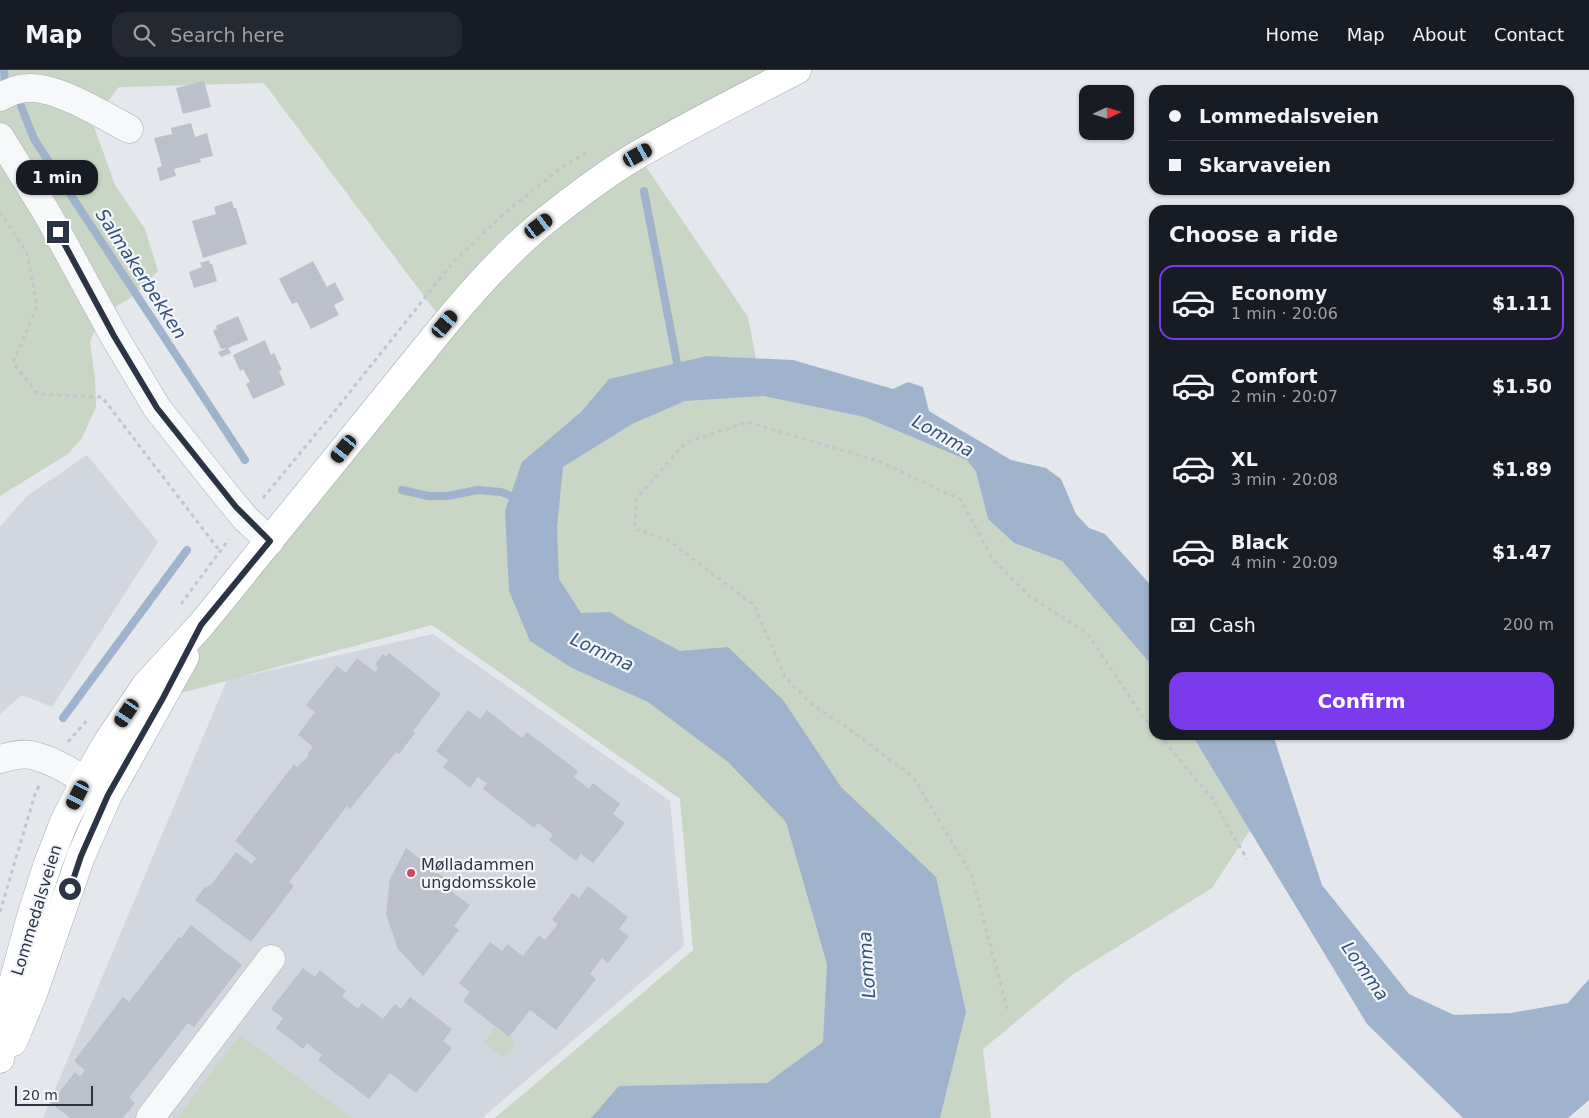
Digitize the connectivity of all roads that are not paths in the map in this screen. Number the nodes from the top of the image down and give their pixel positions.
1 (797, 70) edge
2 (0, 97) edge
3 (129, 129) dead end
4 (0, 137) edge
5 (270, 541) junction
6 (201, 625) junction
7 (0, 759) edge
8 (85, 781) junction
9 (108, 795) junction
10 (271, 959) dead end
11 (0, 1059) edge
12 (0, 1073) edge
13 (150, 1118) edge

1 - 5 main road, Lommedalsveien
2 - 3 street
4 - 5 street
5 - 6 main road, Lommedalsveien
6 - 8 main road, Lommedalsveien
6 - 9 main road, Lommedalsveien
7 - 8 street
8 - 9 street
8 - 11 main road, Lommedalsveien
9 - 12 main road, Lommedalsveien
10 - 13 street

